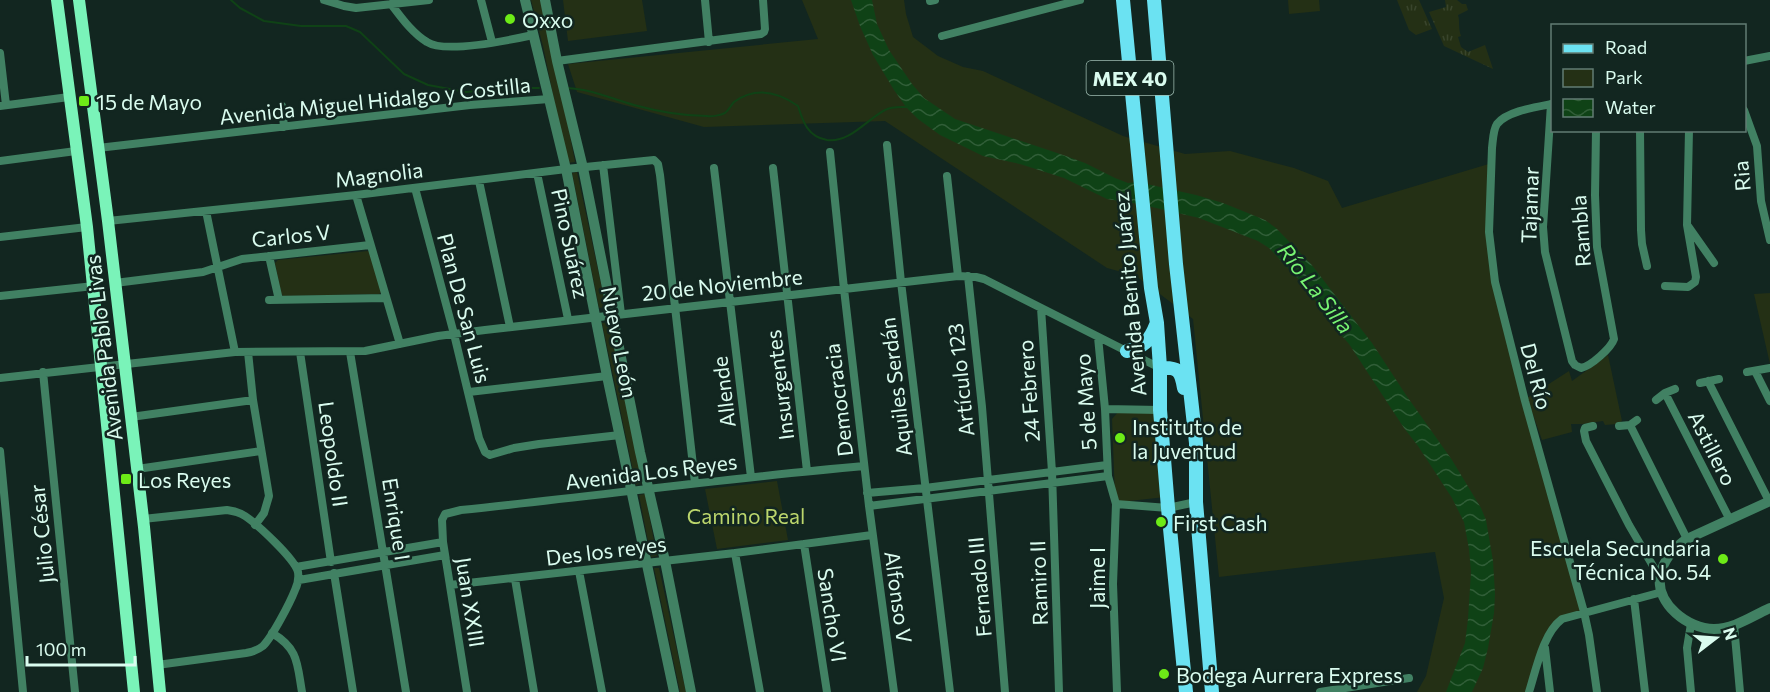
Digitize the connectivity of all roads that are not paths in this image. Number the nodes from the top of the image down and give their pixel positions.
1 (57, 0) edge
2 (79, 0) edge
3 (324, 0) edge
4 (429, 0) edge
5 (481, 0) edge
6 (525, 0) edge
7 (546, 0) edge
8 (705, 0) edge
9 (763, 0) edge
10 (1080, 0) edge
11 (1123, 0) edge
12 (1154, 0) edge
13 (391, 4) junction
14 (533, 35) junction
15 (942, 36) dead end
16 (492, 42) junction
17 (709, 42) junction
18 (0, 53) edge
19 (1770, 56) edge
20 (557, 61) junction
21 (1746, 62) edge
22 (69, 97) junction
23 (549, 99) junction
24 (1551, 104) edge
25 (3, 106) edge
26 (282, 106) dead end
27 (1746, 116) edge
28 (1551, 118) edge
29 (284, 128) junction
30 (1596, 132) edge
31 (1640, 132) edge
32 (1689, 132) edge
33 (887, 145) dead end
34 (99, 148) junction
35 (76, 152) junction
36 (830, 152) dead end
37 (0, 161) edge
38 (603, 165) junction
39 (583, 168) junction
40 (714, 168) dead end
41 (773, 168) dead end
42 (566, 169) junction
43 (537, 173) junction
44 (947, 176) dead end
45 (479, 181) junction
46 (415, 188) junction
47 (356, 195) junction
48 (207, 211) junction
49 (108, 221) junction
50 (1687, 225) junction
51 (87, 227) junction
52 (0, 237) edge
53 (1770, 240) edge
54 (370, 245) junction
55 (268, 256) junction
56 (1714, 263) dead end
57 (1647, 266) dead end
58 (218, 267) junction
59 (958, 276) junction
60 (968, 276) junction
61 (901, 282) junction
62 (115, 283) junction
63 (93, 286) junction
64 (1665, 286) dead end
65 (844, 289) junction
66 (0, 296) edge
67 (786, 296) junction
68 (386, 298) junction
69 (269, 300) dead end
70 (279, 300) junction
71 (730, 302) junction
72 (674, 308) junction
73 (1041, 308) junction
74 (616, 314) junction
75 (596, 317) junction
76 (568, 319) junction
77 (1156, 323) junction
78 (510, 327) junction
79 (1613, 328) joint
80 (454, 334) junction
81 (1098, 337) junction
82 (400, 344) junction
83 (1127, 351) junction
84 (235, 352) junction
85 (248, 352) junction
86 (300, 352) junction
87 (350, 352) junction
88 (124, 363) junction
89 (100, 366) junction
90 (1160, 368) junction
91 (1770, 368) edge
92 (43, 372) junction
93 (607, 376) junction
94 (0, 378) edge
95 (1719, 379) dead end
96 (1675, 389) dead end
97 (469, 392) junction
98 (1665, 393) junction
99 (254, 400) junction
100 (1656, 400) dead end
101 (1770, 401) edge
102 (1105, 409) junction
103 (1160, 410) junction
104 (130, 417) junction
105 (1593, 426) dead end
106 (1619, 426) dead end
107 (620, 435) junction
108 (1196, 443) junction
109 (0, 451) edge
110 (261, 451) junction
111 (1107, 465) junction
112 (864, 466) junction
113 (137, 469) junction
114 (807, 471) junction
115 (1052, 472) junction
116 (1108, 476) junction
117 (752, 477) junction
118 (988, 480) junction
119 (695, 483) junction
120 (1052, 484) junction
121 (925, 488) junction
122 (648, 490) junction
123 (632, 492) junction
124 (989, 492) junction
125 (867, 493) junction
126 (926, 499) junction
127 (1770, 501) edge
128 (1196, 502) junction
129 (1116, 504) junction
130 (869, 506) junction
131 (1168, 508) junction
132 (443, 516) joint
133 (143, 519) junction
134 (1730, 520) junction
135 (255, 525) junction
136 (872, 535) junction
137 (1687, 539) junction
138 (443, 542) junction
139 (804, 544) junction
140 (384, 553) junction
141 (735, 553) junction
142 (446, 555) junction
143 (665, 561) junction
144 (331, 562) junction
145 (645, 563) junction
146 (386, 565) junction
147 (296, 567) junction
148 (579, 571) junction
149 (334, 573) junction
150 (1660, 578) junction
151 (515, 579) junction
152 (298, 580) junction
153 (450, 585) junction
154 (1662, 592) junction
155 (1634, 599) junction
156 (1770, 608) edge
157 (1584, 612) junction
158 (1691, 624) junction
159 (1734, 625) junction
160 (272, 633) junction
161 (1545, 645) junction
162 (157, 665) junction
163 (1409, 678) dead end
164 (1370, 688) edge
165 (23, 692) edge
166 (75, 692) edge
167 (134, 692) edge
168 (160, 692) edge
169 (302, 692) edge
170 (353, 692) edge
171 (406, 692) edge
172 (467, 692) edge
173 (534, 692) edge
174 (602, 692) edge
175 (674, 692) edge
176 (692, 692) edge
177 (760, 692) edge
178 (827, 692) edge
179 (894, 692) edge
180 (950, 692) edge
181 (1005, 692) edge
182 (1059, 692) edge
183 (1117, 692) edge
184 (1186, 692) edge
185 (1212, 692) edge
186 (1322, 692) edge
187 (1529, 692) edge
188 (1550, 692) edge
189 (1597, 692) edge
190 (1645, 692) edge
191 (1691, 692) edge
192 (1740, 692) edge

1 - 22 main road, Avenida Pablo Livas
2 - 34 main road, Avenida Pablo Livas
3 - 13 street
4 - 13 street
5 - 16 street
6 - 14 street, Nuevo León
7 - 20 street, Nuevo León
8 - 17 street
9 - 17 street
10 - 15 street
11 - 77 main road, Avenida Benito Juárez / MEX 40
12 - 108 main road, MEX 40
13 - 16 street
14 - 16 street
14 - 23 street, Nuevo León
17 - 20 street
18 - 25 street
19 - 21 street
20 - 39 street, Nuevo León
22 - 25 street
22 - 35 main road, Avenida Pablo Livas
23 - 29 street, Avenida Miguel Hidalgo y Costilla
23 - 42 street, Nuevo León
24 - 157 street, Del Río
26 - 29 street
27 - 53 street, Ria
28 - 79 street, Tajamar
29 - 34 street, Avenida Miguel Hidalgo y Costilla
30 - 79 street, Rambla
31 - 57 street
32 - 50 street
33 - 61 street, Aquiles Serdán
34 - 49 main road, Avenida Pablo Livas
35 - 37 street
35 - 51 main road, Avenida Pablo Livas
36 - 65 street, Democracia
38 - 39 street, Magnolia
38 - 72 street, Magnolia
38 - 74 street
39 - 42 street, Magnolia
39 - 74 street, Nuevo León
40 - 71 street, Allende
41 - 67 street, Insurgentes
42 - 43 street, Magnolia
42 - 75 street, Nuevo León
43 - 45 street, Magnolia
43 - 76 street, Pino Suárez
44 - 59 street
45 - 46 street, Magnolia
45 - 78 street
46 - 47 street, Magnolia
46 - 80 street, Plan De San Luis
47 - 48 street, Magnolia
47 - 54 street
48 - 49 street, Magnolia
48 - 58 street
49 - 62 main road, Avenida Pablo Livas
50 - 56 street
50 - 64 street
51 - 52 street
51 - 63 main road, Avenida Pablo Livas
54 - 55 street, Carlos V
54 - 68 street
55 - 58 street, Carlos V
55 - 70 street
58 - 62 street, Carlos V
58 - 84 street
59 - 60 street, 20 de Noviembre
59 - 61 street, 20 de Noviembre
60 - 73 street, 20 de Noviembre
60 - 118 street, Artículo 123
61 - 65 street, 20 de Noviembre
61 - 121 street, Aquiles Serdán
62 - 88 main road, Avenida Pablo Livas
63 - 66 street
63 - 89 main road, Avenida Pablo Livas
65 - 67 street, 20 de Noviembre
65 - 112 street, Democracia
67 - 71 street, 20 de Noviembre
67 - 114 street, Insurgentes
68 - 70 street
68 - 82 street
69 - 70 street
71 - 72 street, 20 de Noviembre
71 - 117 street, Allende
72 - 74 street, 20 de Noviembre
72 - 119 street
73 - 81 street, 20 de Noviembre
73 - 115 street, 24 Febrero
74 - 75 street, 20 de Noviembre
74 - 122 street, Nuevo León
75 - 76 street, 20 de Noviembre
75 - 93 street, Nuevo León
76 - 78 street, 20 de Noviembre
77 - 83 main road
77 - 90 main road, Avenida Benito Juárez / MEX 40
78 - 80 street, 20 de Noviembre
80 - 82 street, 20 de Noviembre
80 - 97 street, Plan De San Luis
81 - 83 street, 20 de Noviembre
81 - 102 street, 5 de Mayo
82 - 87 street, 20 de Noviembre
83 - 90 street, 20 de Noviembre
84 - 85 street, 20 de Noviembre
84 - 88 street, 20 de Noviembre
85 - 86 street, 20 de Noviembre
85 - 99 street
86 - 87 street, 20 de Noviembre
86 - 144 street, Leopoldo II
87 - 140 street, Enrique I
88 - 89 street, 20 de Noviembre
88 - 104 main road, Avenida Pablo Livas
89 - 92 street, 20 de Noviembre
89 - 167 main road, Avenida Pablo Livas
90 - 103 main road, Avenida Benito Juárez / MEX 40
90 - 108 main road
91 - 101 street
92 - 94 street, 20 de Noviembre
92 - 166 street, Julio César
93 - 97 street
93 - 107 street, Nuevo León
95 - 127 street
96 - 98 street
97 - 107 street, Plan De San Luis
98 - 100 street
98 - 134 street, Astillero
99 - 104 street
99 - 110 street
102 - 103 street
102 - 111 street, 5 de Mayo
103 - 131 main road, Avenida Benito Juárez / MEX 40
104 - 113 main road, Avenida Pablo Livas
105 - 150 street
106 - 137 street
107 - 123 street, Nuevo León
108 - 128 main road, MEX 40
109 - 165 street
110 - 113 street
110 - 135 street
111 - 115 street
111 - 116 street, Jaime I
112 - 114 street, Avenida Los Reyes
112 - 125 street, Democracia
113 - 133 main road, Avenida Pablo Livas
114 - 117 street, Avenida Los Reyes
115 - 118 street
115 - 120 street, Ramiro II
116 - 120 street
116 - 129 street, Jaime I
117 - 119 street, Avenida Los Reyes
118 - 121 street
118 - 124 street, Fernado III
119 - 122 street, Avenida Los Reyes
120 - 124 street
120 - 182 street, Ramiro II
121 - 125 street
121 - 126 street, Aquiles Serdán
122 - 123 street, Avenida Los Reyes
122 - 143 street, Nuevo León
123 - 132 street, Avenida Los Reyes
123 - 145 street, Nuevo León
124 - 126 street
124 - 181 street, Fernado III
125 - 130 street, Democracia
126 - 130 street
126 - 180 street, Aquiles Serdán
127 - 134 street
128 - 131 street
128 - 185 main road, MEX 40
129 - 131 street
129 - 183 street, Jaime I
130 - 136 street, Alfonso V
131 - 184 main road, Avenida Benito Juárez / MEX 40
132 - 138 street, Juan XXIII
133 - 135 street
133 - 162 main road, Avenida Pablo Livas
134 - 137 street
135 - 147 street
136 - 139 street, Des los reyes
136 - 179 street, Alfonso V
137 - 150 street
138 - 140 street
138 - 142 street, Juan XXIII
139 - 141 street, Des los reyes
139 - 178 street, Sancho VI
140 - 144 street
140 - 146 street, Enrique I
141 - 143 street, Des los reyes
141 - 177 street
142 - 146 street
142 - 153 street, Juan XXIII
143 - 145 street, Des los reyes
143 - 176 street, Nuevo León
144 - 147 street
145 - 148 street, Des los reyes
145 - 175 street, Nuevo León
146 - 149 street
146 - 171 street, Enrique I
147 - 152 street
148 - 151 street, Des los reyes
148 - 174 street
149 - 152 street
149 - 170 street
150 - 154 street
151 - 153 street, Des los reyes
151 - 173 street
152 - 160 street
153 - 172 street, Juan XXIII
154 - 155 street
154 - 158 street
155 - 157 street
155 - 190 street
156 - 159 street
157 - 161 street
157 - 189 street, Del Río
158 - 159 street
158 - 191 street
159 - 192 street
160 - 162 street
160 - 169 street
161 - 187 street
161 - 188 street
162 - 168 main road, Avenida Pablo Livas
163 - 164 street
164 - 186 street

